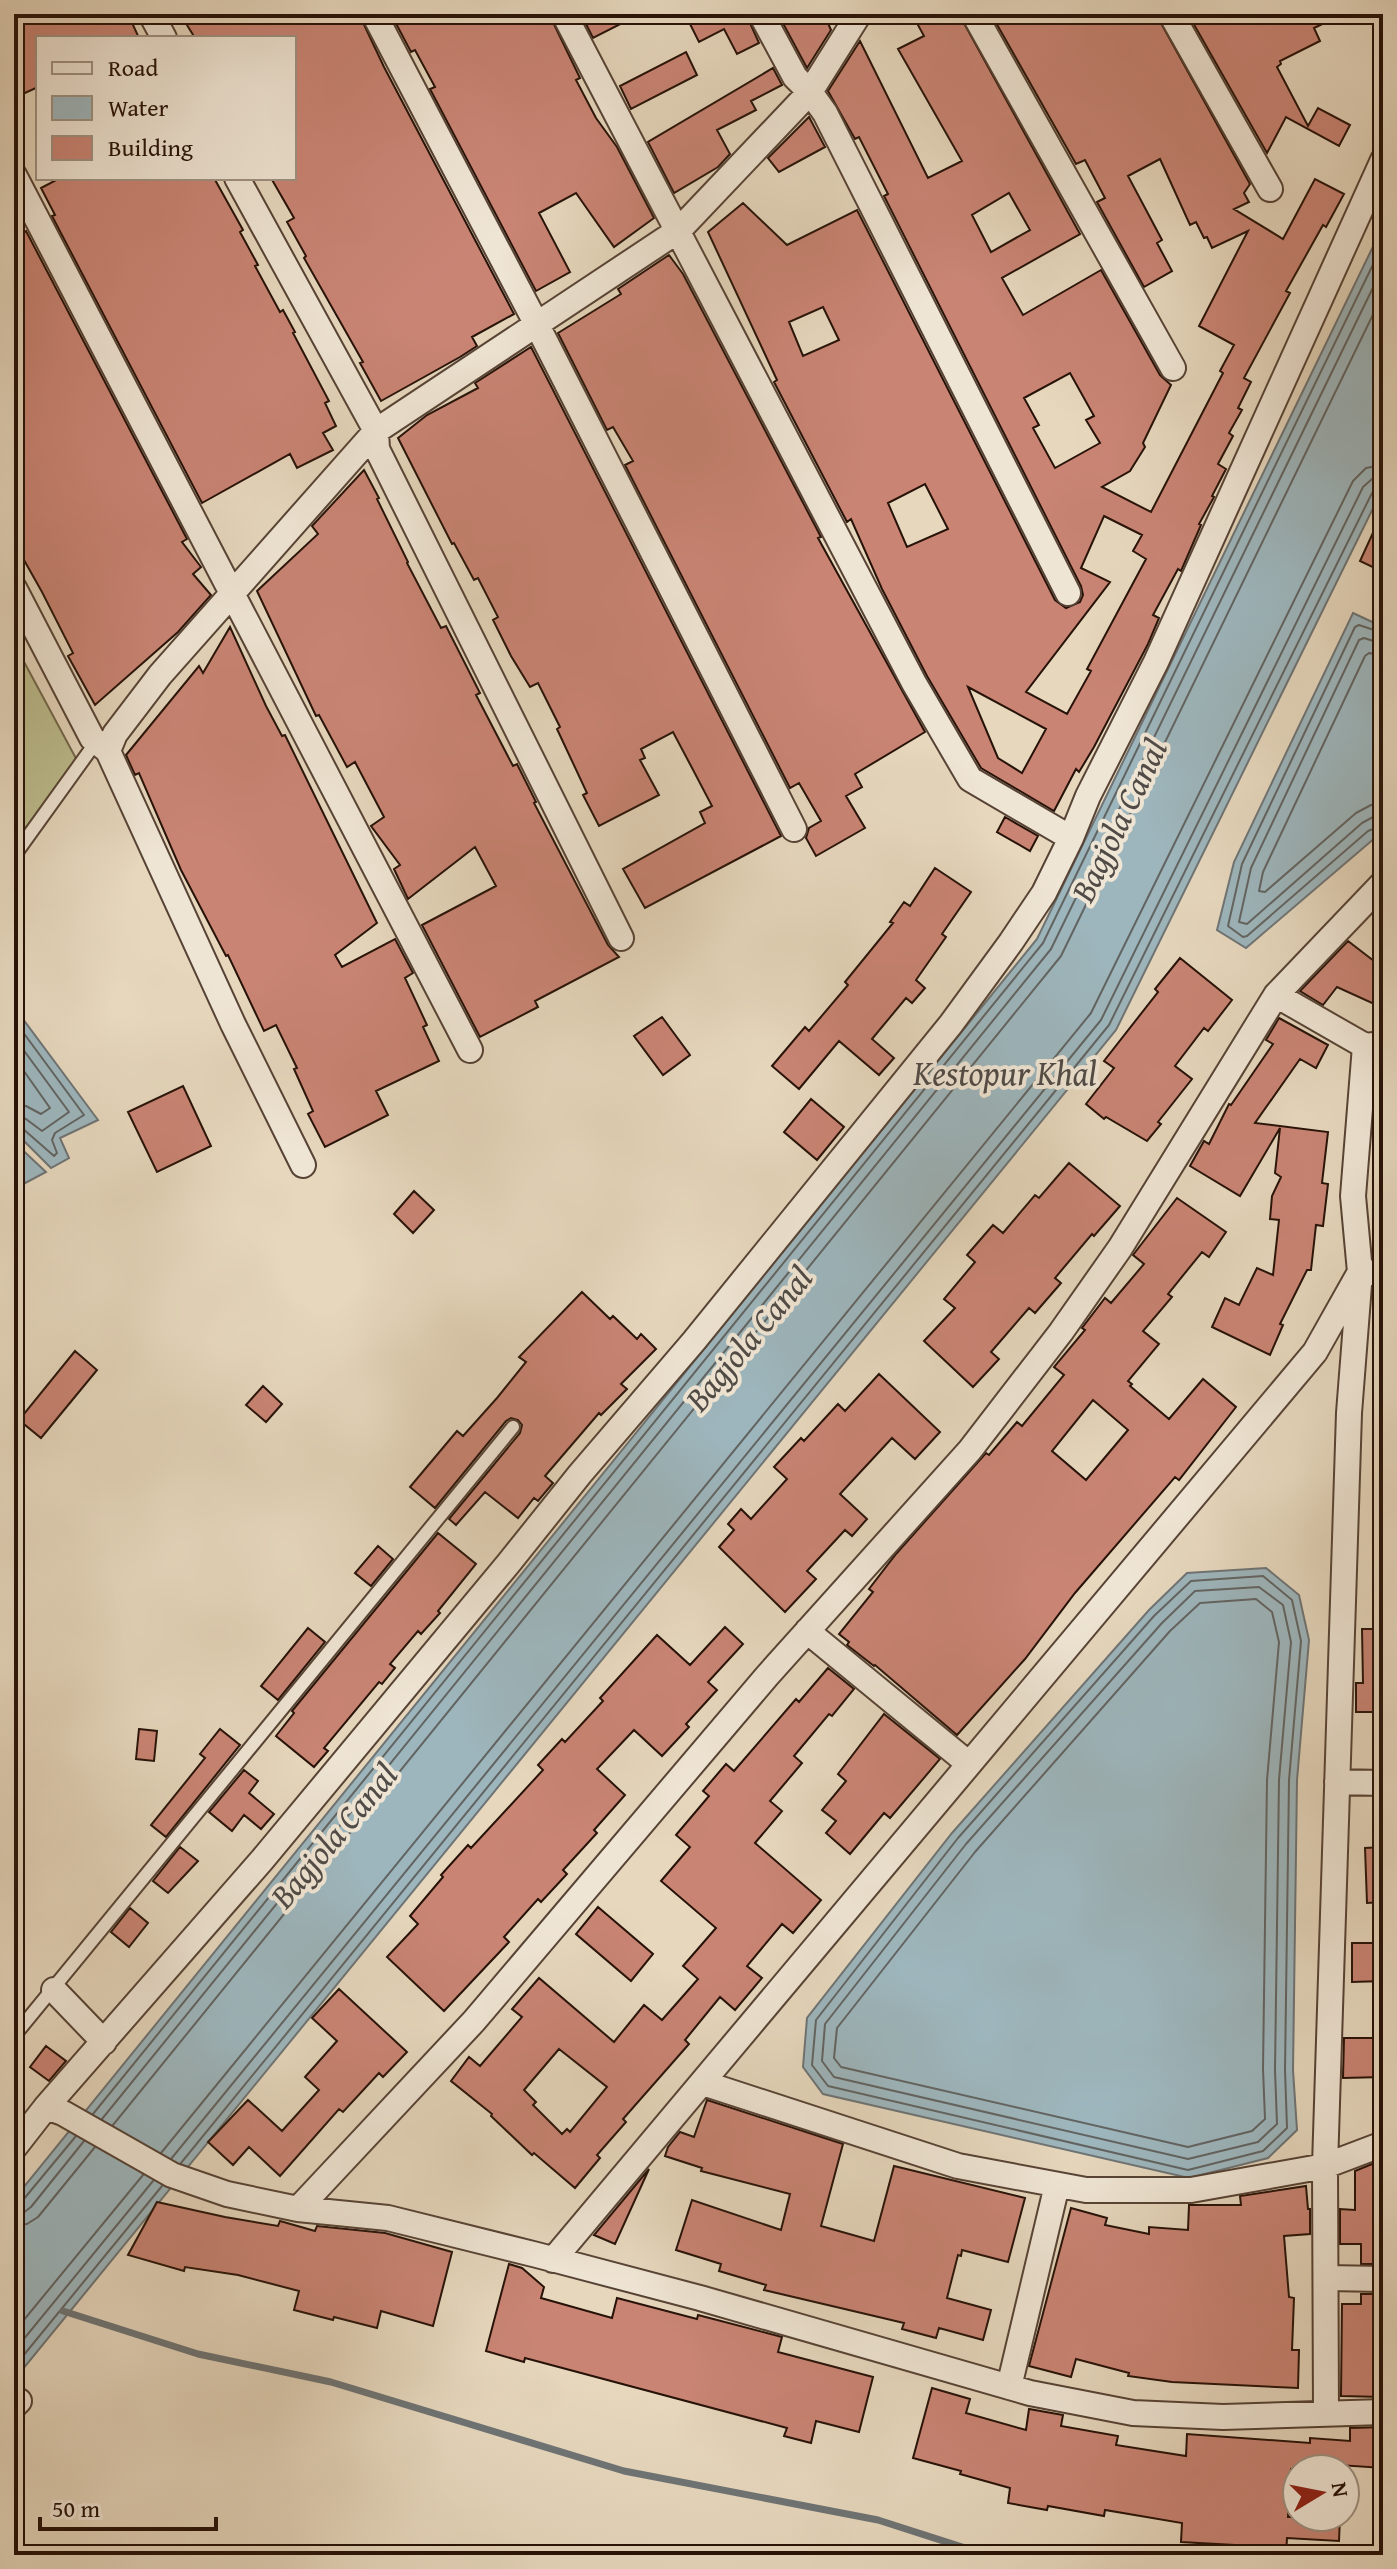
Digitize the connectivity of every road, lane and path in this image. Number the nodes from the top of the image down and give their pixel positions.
1 (151, 14) edge
2 (374, 14) edge
3 (564, 14) edge
4 (761, 14) edge
5 (859, 14) edge
6 (974, 14) edge
7 (1171, 14) edge
8 (163, 36) edge
9 (810, 92) junction
10 (1383, 160) edge
11 (14, 175) edge
12 (238, 180) edge
13 (1270, 189) dead end
14 (679, 230) junction
15 (537, 325) junction
16 (1173, 368) dead end
17 (376, 431) junction
18 (14, 588) edge
19 (1068, 593) dead end
20 (231, 597) junction
21 (102, 746) junction
22 (794, 829) dead end
23 (1071, 838) junction
24 (14, 856) edge
25 (1383, 883) edge
26 (621, 938) dead end
27 (1276, 995) junction
28 (1374, 1045) edge
29 (470, 1050) dead end
30 (303, 1165) dead end
31 (1372, 1272) edge
32 (513, 1427) dead end
33 (807, 1631) junction
34 (969, 1764) junction
35 (1337, 1782) junction
36 (1383, 1783) edge
37 (54, 1990) junction
38 (14, 2036) edge
39 (104, 2042) junction
40 (703, 2083) junction
41 (54, 2110) junction
42 (1383, 2144) edge
43 (14, 2148) edge
44 (1325, 2166) junction
45 (1057, 2185) junction
46 (298, 2209) junction
47 (553, 2260) junction
48 (1327, 2278) junction
49 (1383, 2279) edge
50 (1009, 2387) junction
51 (1326, 2412) junction
52 (1383, 2412) edge

1 - 8 street
2 - 15 street
3 - 14 street
4 - 9 street
5 - 9 street
6 - 16 street
7 - 13 street
9 - 14 street
9 - 19 street
10 - 23 street
11 - 20 street
12 - 17 street
14 - 15 street
14 - 23 street
15 - 17 street
15 - 22 street
17 - 20 street
17 - 26 street
18 - 21 street
20 - 21 street
20 - 29 street
21 - 24 lane
21 - 30 street
23 - 39 street
25 - 27 street
27 - 28 street
27 - 33 street
28 - 31 street
31 - 34 street
31 - 35 street
32 - 37 lane
33 - 34 street
33 - 46 street
34 - 40 street
35 - 36 street
35 - 44 street
37 - 38 lane
37 - 39 street
39 - 41 street
40 - 45 street
40 - 47 street
41 - 43 street
41 - 46 street
42 - 44 street
44 - 45 street
44 - 48 street
45 - 50 street
46 - 47 street
47 - 50 street
48 - 49 street
48 - 51 street
50 - 51 street
51 - 52 street

